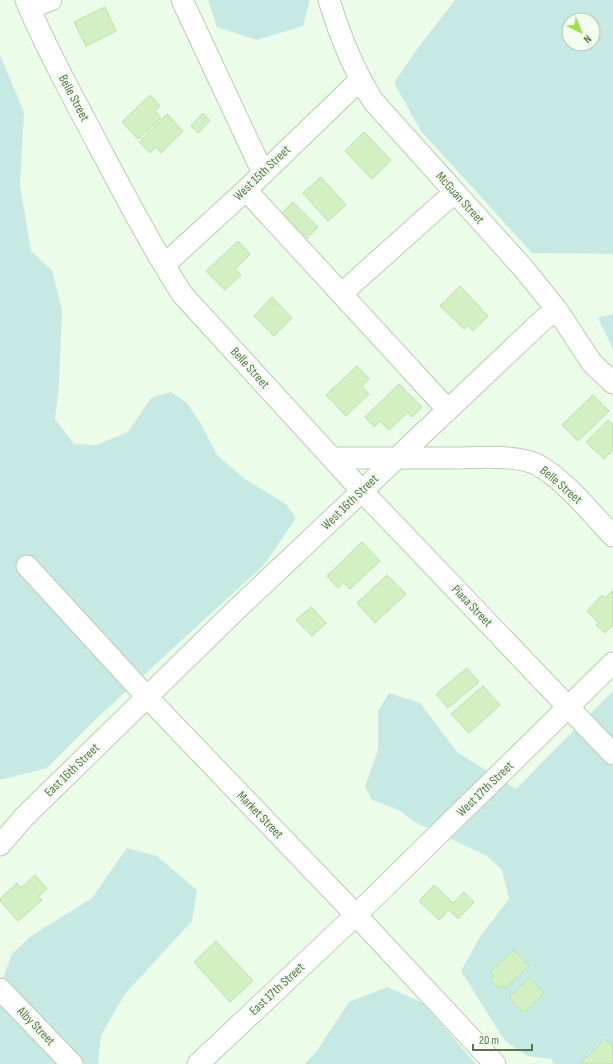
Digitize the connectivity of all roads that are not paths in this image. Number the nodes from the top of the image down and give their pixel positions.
1 (51, 0) edge
2 (182, 0) edge
3 (329, 0) edge
4 (28, 4) edge
5 (360, 80) junction
6 (263, 173) junction
7 (246, 190) junction
8 (455, 192) junction
9 (164, 265) junction
10 (341, 294) junction
11 (556, 310) junction
12 (613, 383) edge
13 (448, 410) junction
14 (332, 458) junction
15 (396, 458) junction
16 (362, 491) junction
17 (613, 536) edge
18 (26, 566) dead end
19 (613, 663) edge
20 (147, 697) junction
21 (568, 707) junction
22 (613, 754) edge
23 (0, 845) edge
24 (356, 915) junction
25 (0, 989) edge
26 (72, 1064) edge
27 (198, 1064) edge
28 (495, 1064) edge

1 - 4 street
2 - 6 street
3 - 5 street, McGuan Street
4 - 9 street, Belle Street
5 - 6 street, West 15th Street
5 - 8 street, McGuan Street
6 - 7 street, West 15th Street
7 - 9 street, West 15th Street
7 - 10 street
8 - 10 street
8 - 11 street, McGuan Street
9 - 14 street, Belle Street
10 - 13 street
11 - 12 street, McGuan Street
11 - 13 street, West 16th Street
13 - 15 street, West 16th Street
14 - 15 street, Belle Street
14 - 16 street, Piasa Street
15 - 16 street, West 16th Street
15 - 17 street, Belle Street
16 - 20 street, West 16th Street
16 - 21 street, Piasa Street
18 - 20 street, Market Street
19 - 21 street, West 17th Street
20 - 23 street, East 16th Street
20 - 24 street, Market Street
21 - 22 street, Piasa Street
21 - 24 street, West 17th Street
24 - 27 street, East 17th Street
24 - 28 street, Market Street
25 - 26 street, Alby Street

